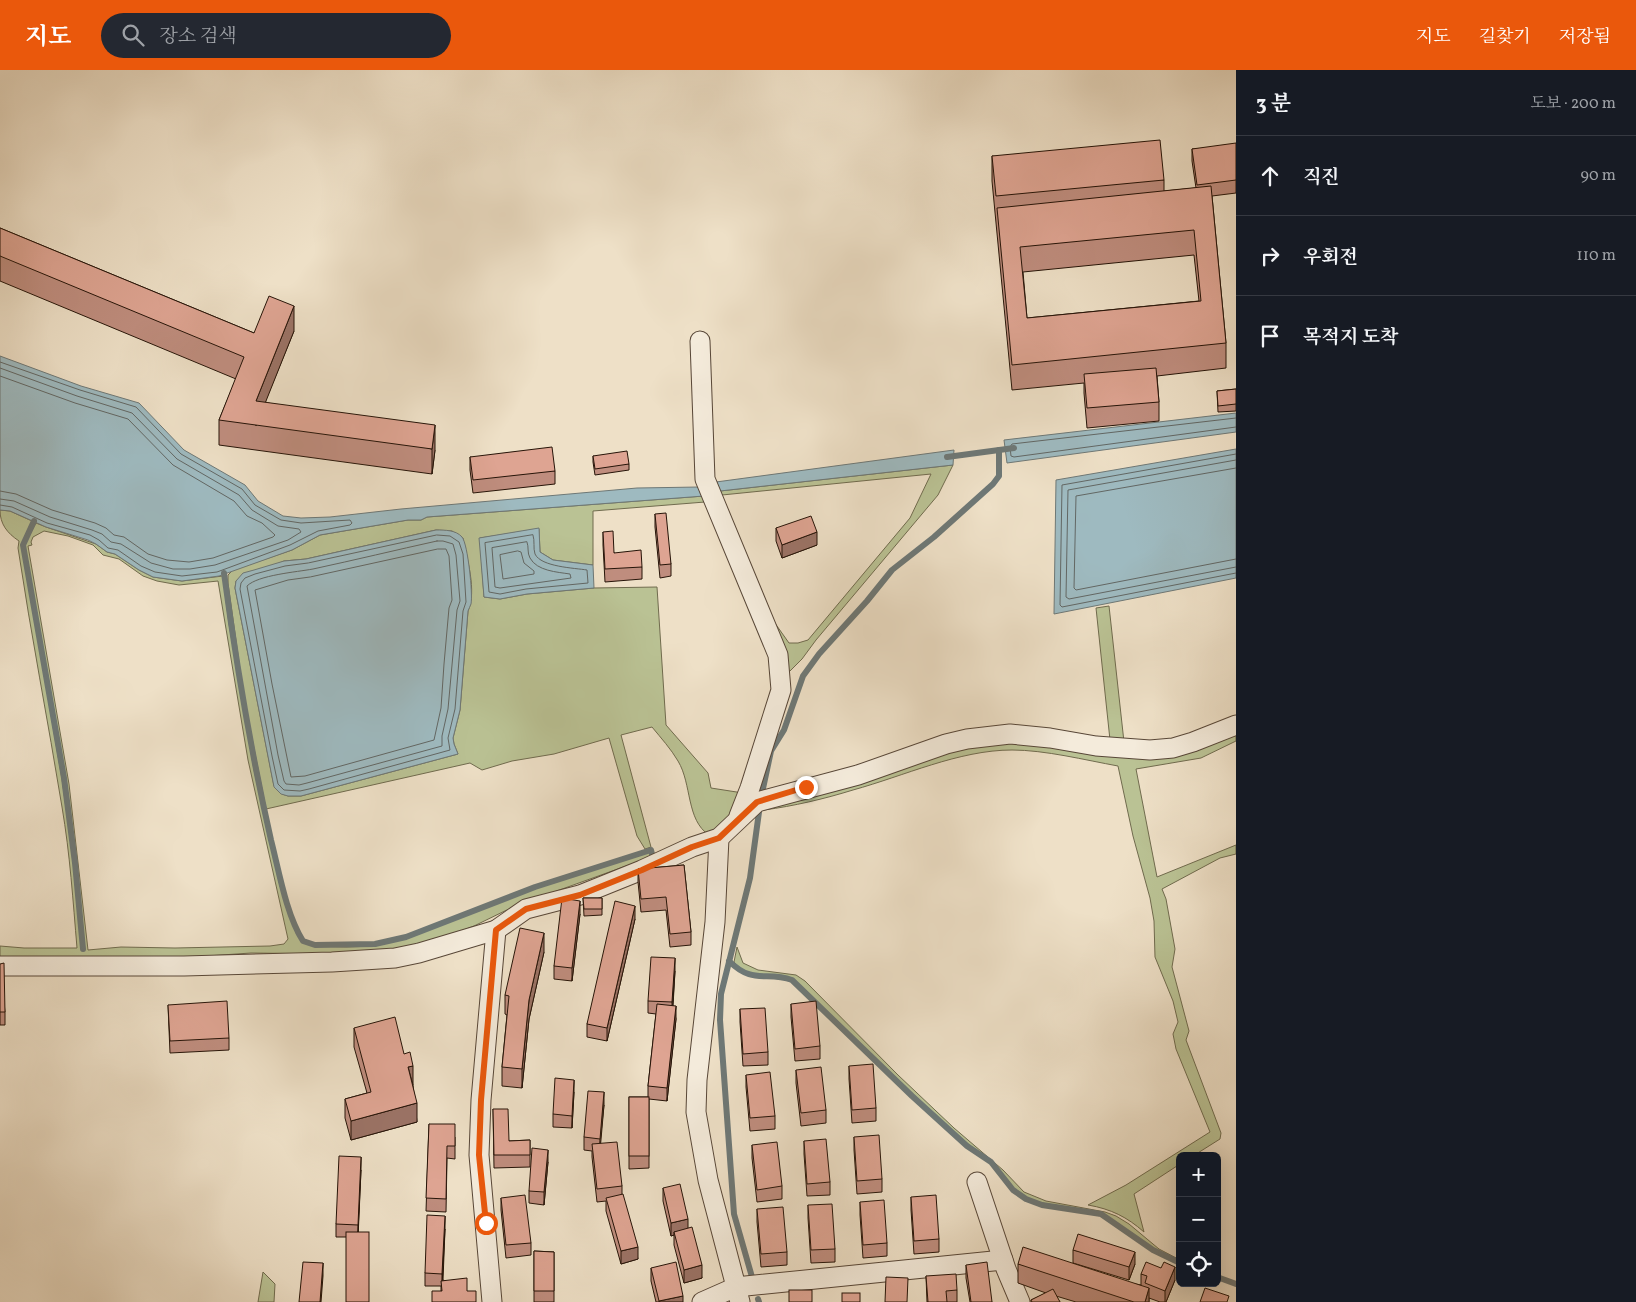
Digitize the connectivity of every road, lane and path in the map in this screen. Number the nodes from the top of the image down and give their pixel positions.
1 (700, 341) dead end
2 (1236, 725) edge
3 (738, 820) junction
4 (719, 838) junction
5 (496, 930) junction
6 (0, 966) edge
7 (977, 1182) dead end
8 (1003, 1260) junction
9 (738, 1294) edge
10 (492, 1302) edge
11 (702, 1302) edge
12 (1020, 1302) edge

1 - 3 street
2 - 3 street
3 - 4 street
4 - 5 street
4 - 9 street
5 - 6 street
5 - 10 street
7 - 8 street
8 - 9 street
8 - 12 street
9 - 11 street

